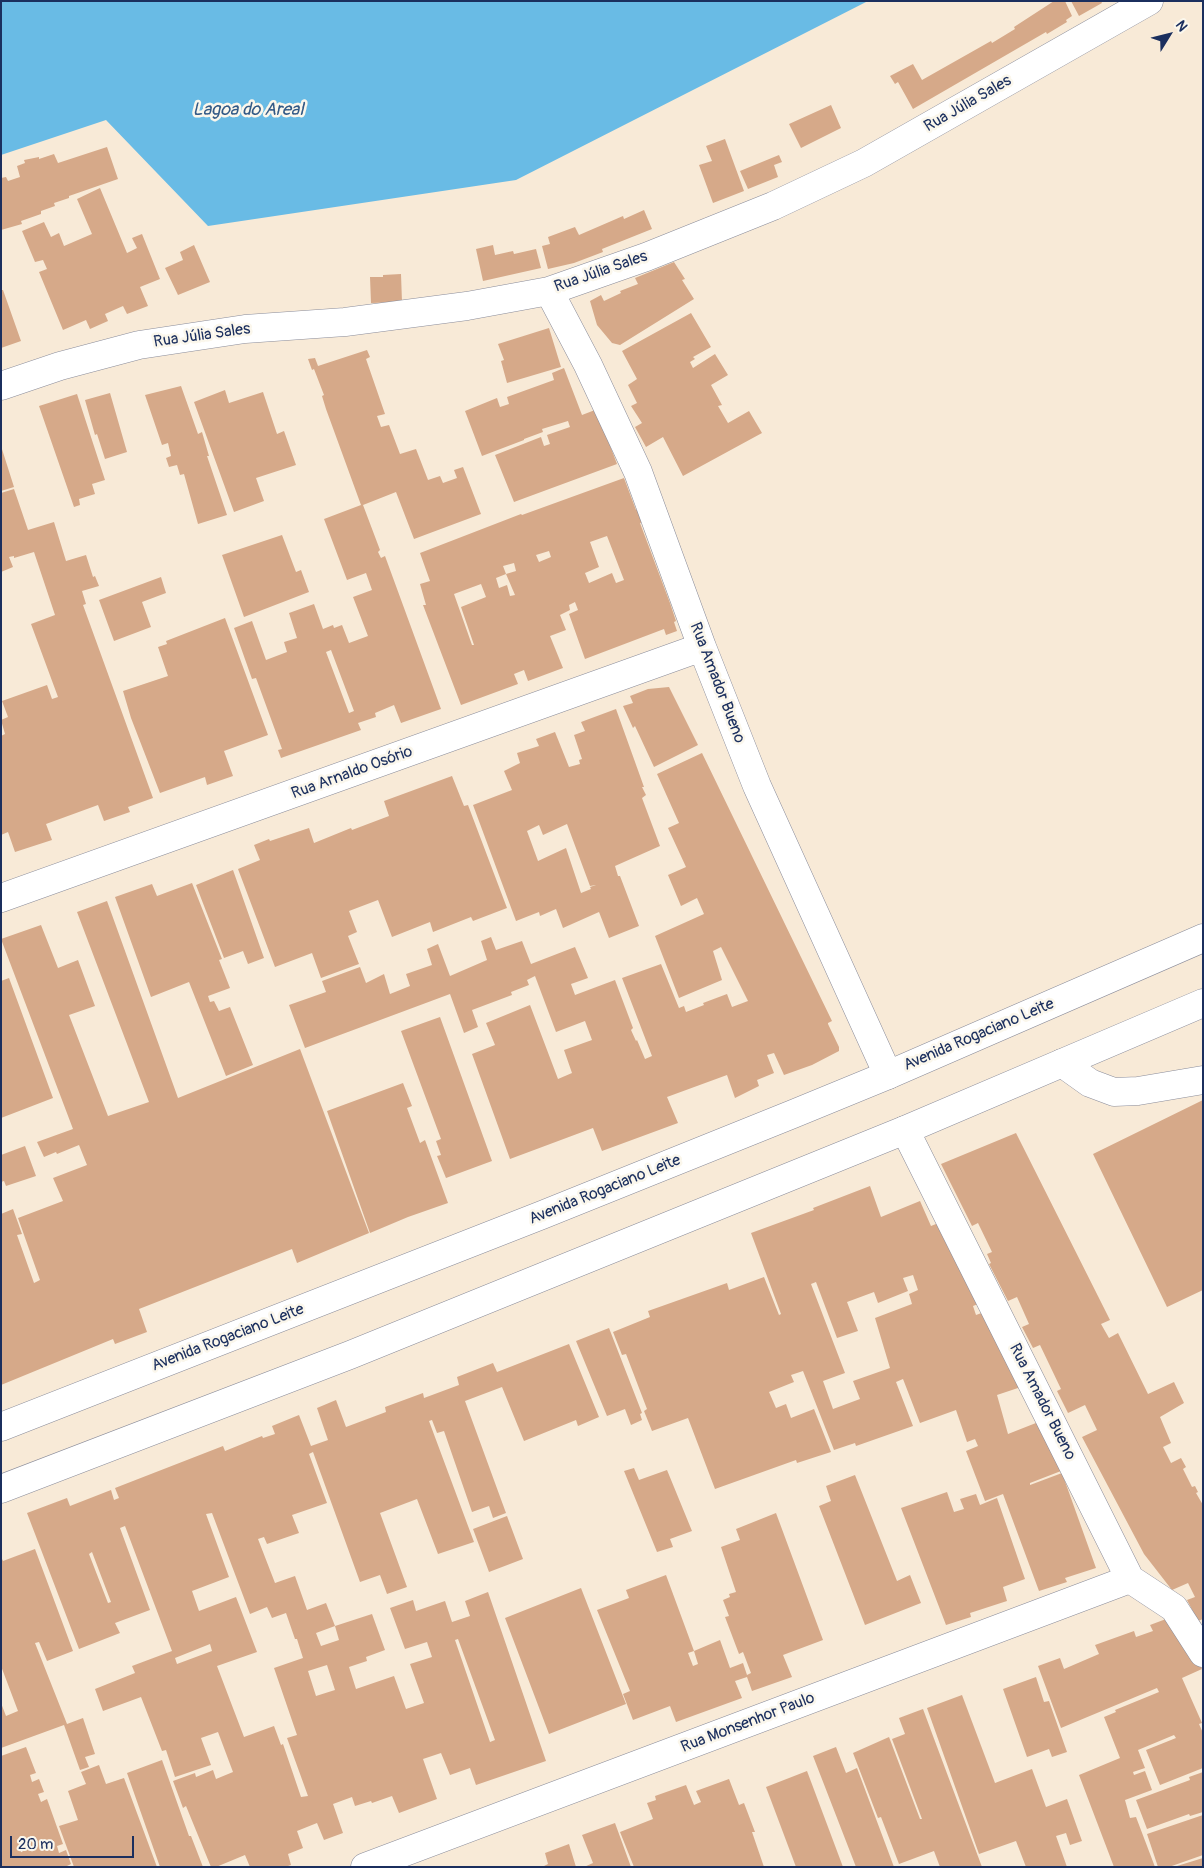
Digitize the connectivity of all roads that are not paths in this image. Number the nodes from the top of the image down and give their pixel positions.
1 (1149, 1) edge
2 (549, 290) junction
3 (1, 386) edge
4 (702, 647) junction
5 (1, 898) edge
6 (1203, 938) edge
7 (1203, 1003) edge
8 (1062, 1063) junction
9 (888, 1075) junction
10 (1203, 1080) edge
11 (905, 1130) junction
12 (1, 1427) edge
13 (1, 1489) edge
14 (1130, 1579) junction
15 (1203, 1653) edge
16 (365, 1867) edge

1 - 2 street, Rua Júlia Sales
2 - 3 street, Rua Júlia Sales
2 - 4 street, Rua Amador Bueno
4 - 5 street, Rua Arnaldo Osório
4 - 9 street, Rua Amador Bueno
6 - 9 street, Avenida Rogaciano Leite
7 - 8 street
8 - 10 street
8 - 11 street
9 - 12 street, Avenida Rogaciano Leite
11 - 13 street
11 - 14 street, Rua Amador Bueno
14 - 15 street, Rua Amador Bueno
14 - 16 street, Rua Monsenhor Paulo

